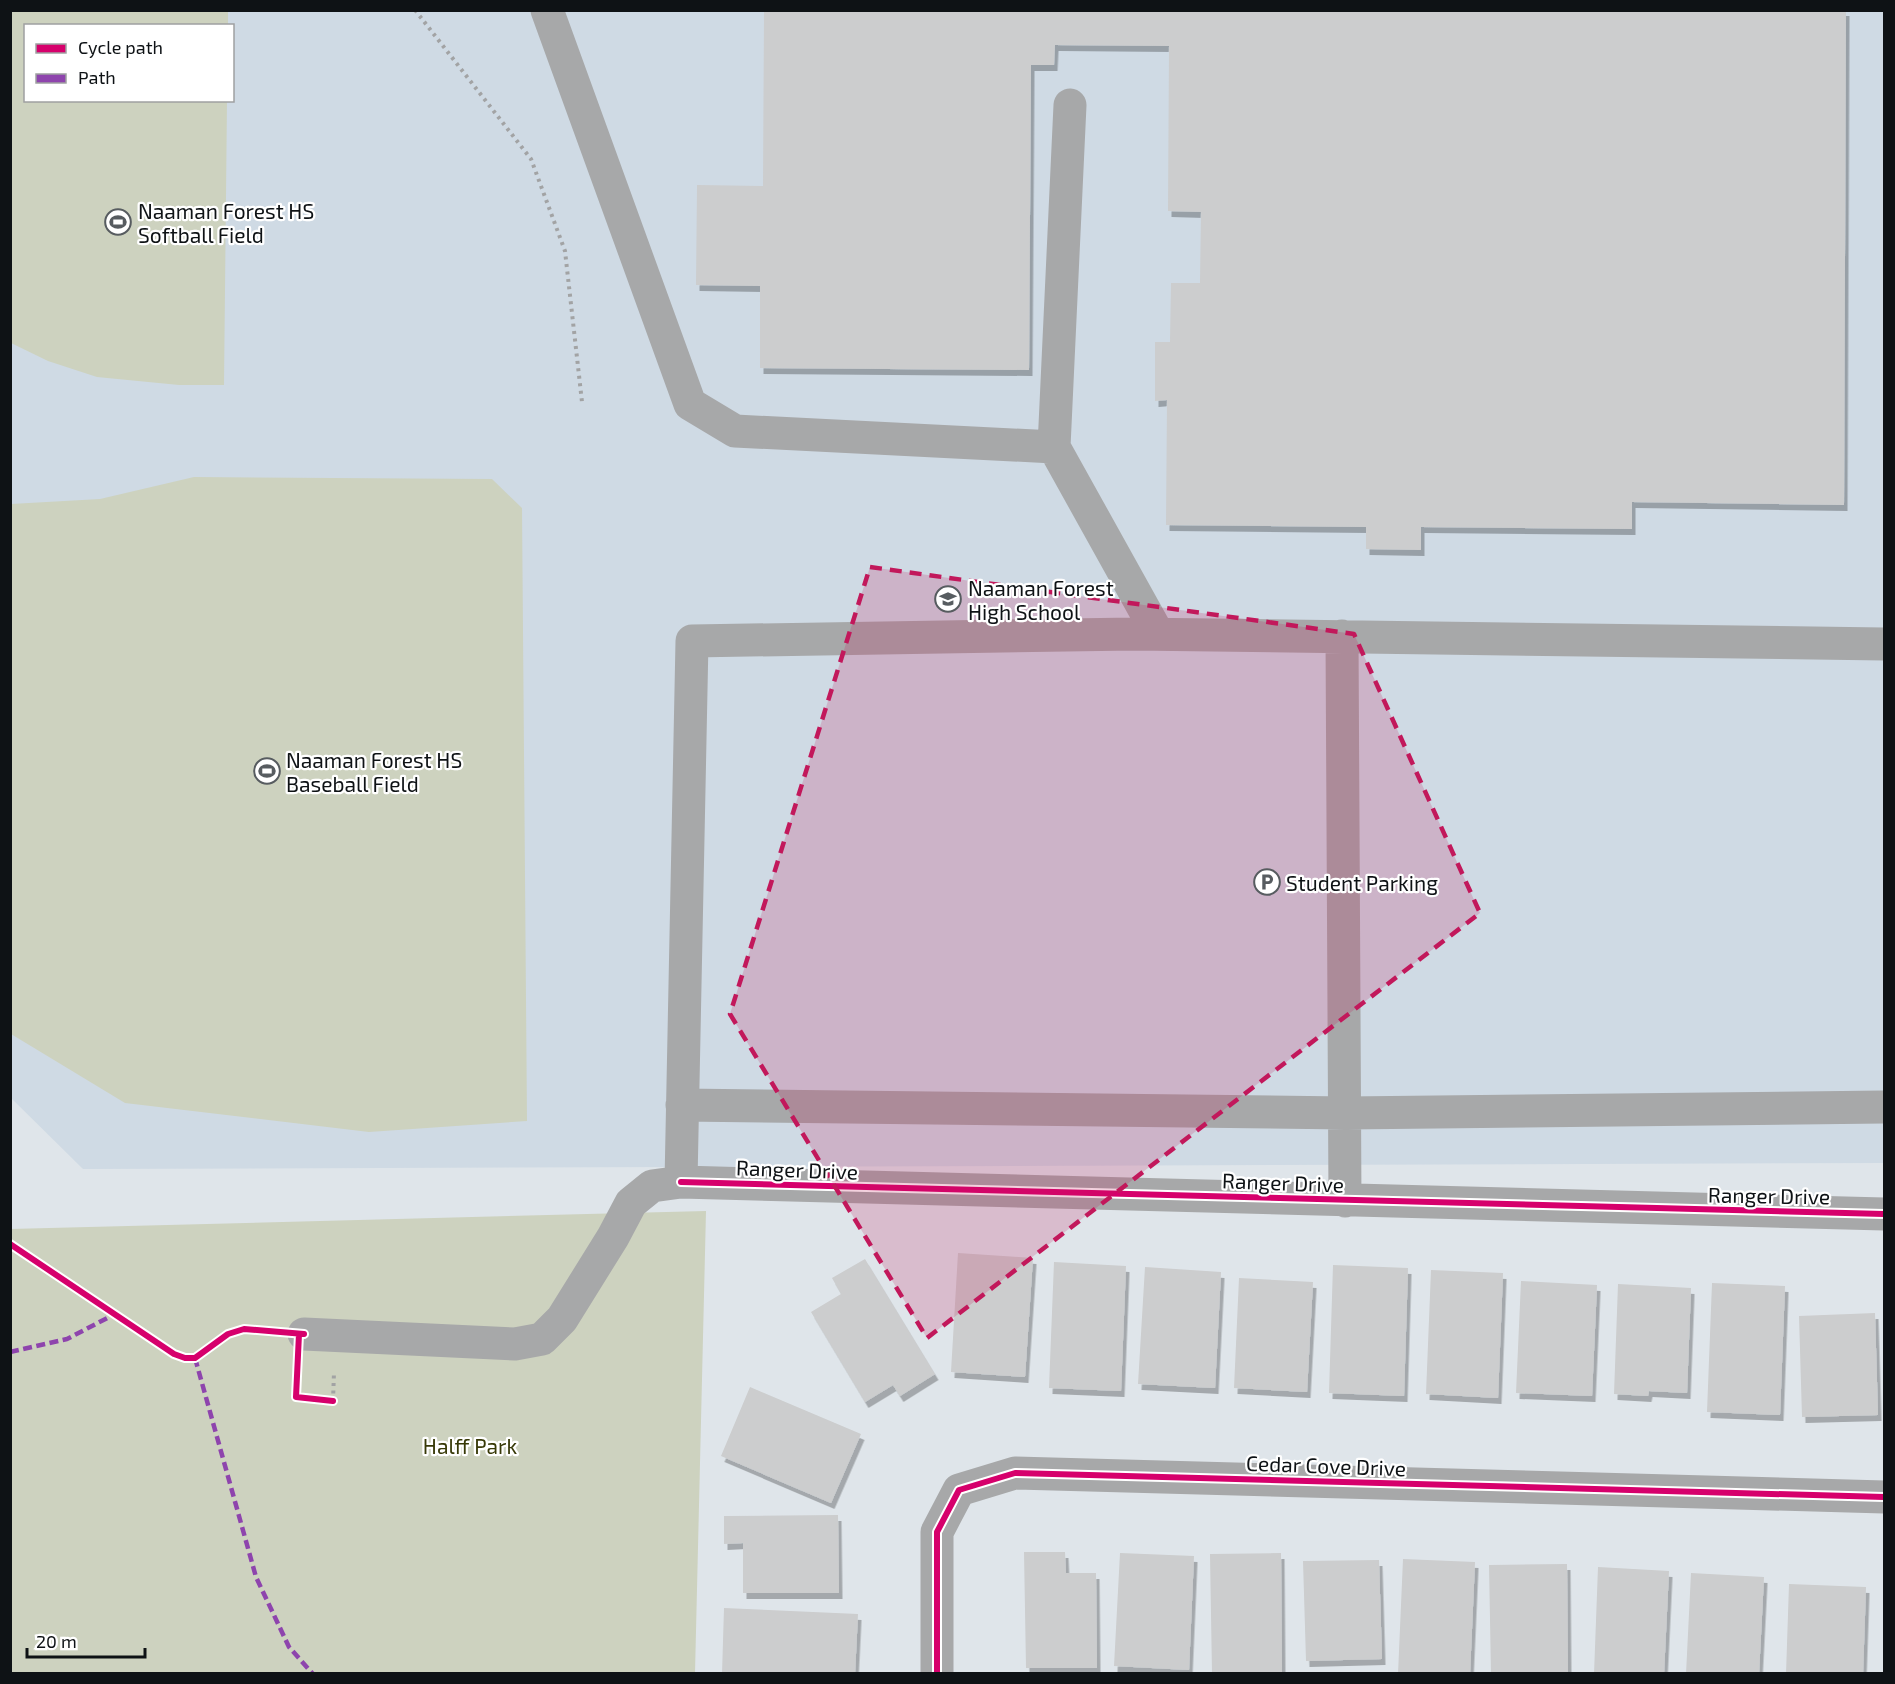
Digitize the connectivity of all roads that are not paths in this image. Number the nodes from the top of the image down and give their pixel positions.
1 (547, 10) edge
2 (1070, 105) dead end
3 (1054, 447) junction
4 (1158, 634) junction
5 (1342, 636) junction
6 (1884, 644) edge
7 (682, 1105) junction
8 (1884, 1107) edge
9 (1346, 1113) junction
10 (681, 1182) junction
11 (1345, 1201) junction
12 (1884, 1214) edge
13 (304, 1334) dead end
14 (1884, 1497) edge
15 (937, 1674) edge

1 - 3 street
2 - 3 street
3 - 4 street
4 - 5 street
4 - 7 street
5 - 6 street
5 - 9 street
7 - 9 street
7 - 10 street
8 - 9 street
9 - 11 street
10 - 11 street, Ranger Drive
10 - 13 street, Ranger Drive
11 - 12 street, Ranger Drive
14 - 15 street, Cedar Cove Drive

